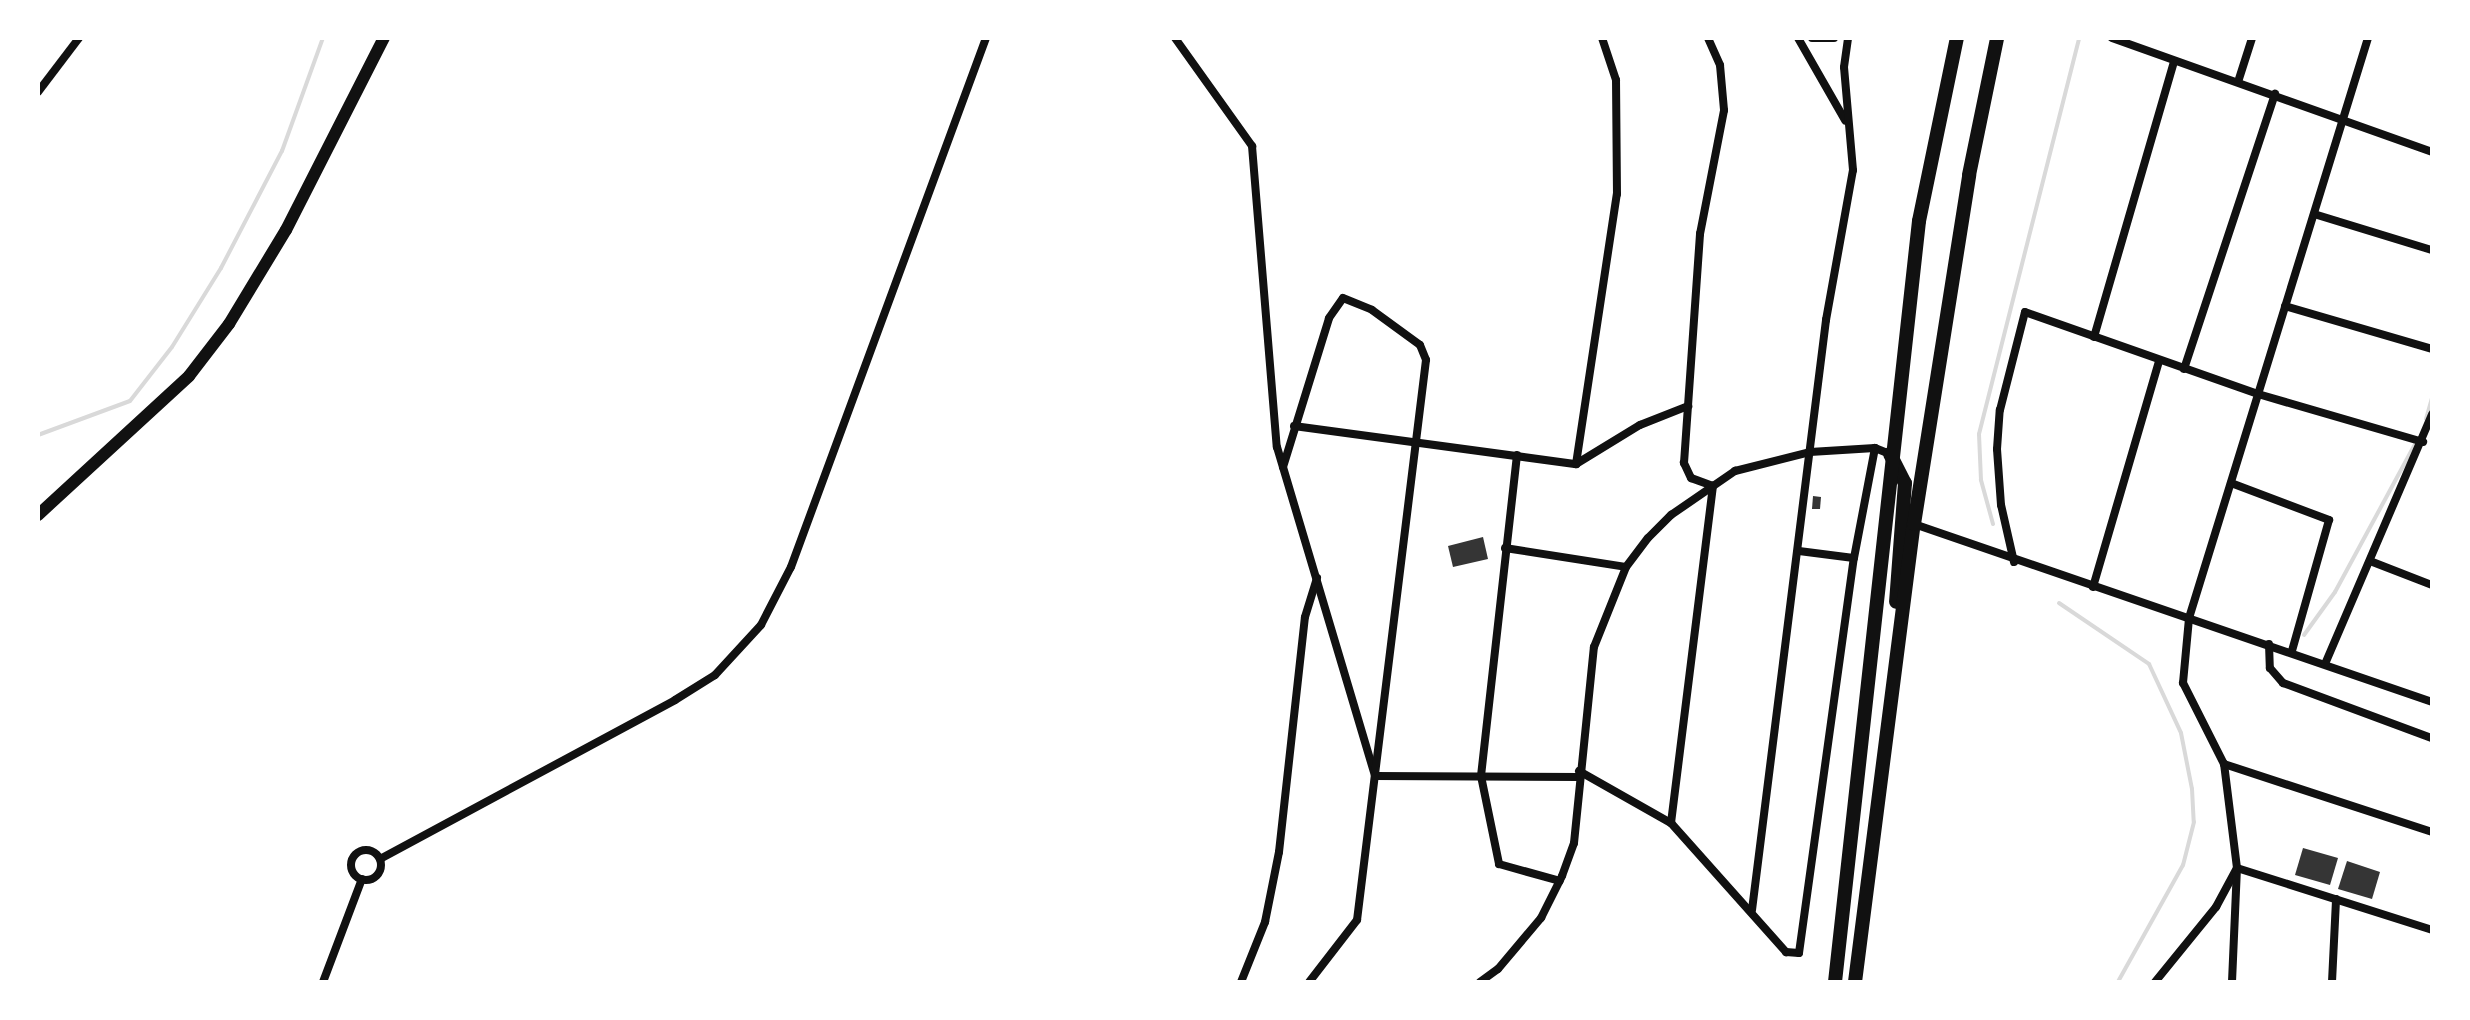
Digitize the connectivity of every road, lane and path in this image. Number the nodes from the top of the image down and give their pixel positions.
1 (79, 38) edge
2 (384, 38) edge
3 (986, 38) edge
4 (1175, 38) edge
5 (1602, 38) edge
6 (1708, 38) edge
7 (1798, 38) edge
8 (1812, 38) edge
9 (1834, 38) edge
10 (1848, 38) edge
11 (1957, 38) edge
12 (1997, 38) edge
13 (2112, 38) edge
14 (2252, 38) edge
15 (2368, 38) edge
16 (2174, 61) junction
17 (2238, 82) junction
18 (38, 92) edge
19 (2275, 94) junction
20 (2343, 117) junction
21 (1848, 126) junction
22 (2432, 152) edge
23 (2314, 214) junction
24 (2432, 250) edge
25 (2285, 306) junction
26 (2094, 337) junction
27 (2432, 349) edge
28 (2159, 361) junction
29 (2184, 369) junction
30 (2258, 394) junction
31 (1688, 406) junction
32 (2432, 414) edge
33 (1294, 426) junction
34 (2423, 442) junction
35 (1416, 445) junction
36 (1875, 448) junction
37 (1810, 452) junction
38 (1890, 454) junction
39 (1517, 455) junction
40 (1576, 464) junction
41 (1283, 468) junction
42 (2231, 483) junction
43 (1713, 486) junction
44 (38, 515) edge
45 (1914, 524) junction
46 (1505, 548) junction
47 (1799, 551) junction
48 (1854, 558) junction
49 (2370, 561) junction
50 (2014, 562) junction
51 (1626, 567) junction
52 (1317, 578) junction
53 (2432, 585) edge
54 (2093, 587) junction
55 (2189, 618) junction
56 (2269, 644) junction
57 (1897, 650) junction
58 (2292, 651) junction
59 (2325, 664) junction
60 (2432, 702) edge
61 (2432, 738) edge
62 (2224, 764) junction
63 (1579, 774) junction
64 (1375, 776) junction
65 (1481, 776) junction
66 (1671, 823) junction
67 (2432, 832) edge
68 (380, 859) junction
69 (2237, 868) junction
70 (362, 879) junction
71 (1560, 881) junction
72 (2336, 899) junction
73 (1752, 910) junction
74 (2432, 930) edge
75 (323, 982) edge
76 (1241, 982) edge
77 (1309, 982) edge
78 (1480, 982) edge
79 (1835, 982) edge
80 (1855, 982) edge
81 (2155, 982) edge
82 (2232, 982) edge
83 (2332, 982) edge

1 - 18 street
2 - 44 main road
3 - 68 street
4 - 41 street
5 - 40 street
6 - 31 street
7 - 21 street
8 - 9 street
10 - 21 street
11 - 38 highway
12 - 45 highway
13 - 16 street
14 - 17 street
15 - 20 street
16 - 17 street
16 - 26 street
17 - 19 street
19 - 20 street
19 - 29 street
20 - 22 street
20 - 23 street
21 - 37 street
23 - 24 street
23 - 25 street
25 - 27 street
25 - 30 street
26 - 28 street
26 - 50 street
28 - 29 street
28 - 54 street
29 - 30 street
30 - 34 street
30 - 42 street
31 - 40 street
31 - 43 street
32 - 34 street
33 - 35 street
33 - 35 street
33 - 41 street
34 - 49 street
35 - 39 street
35 - 64 street
36 - 37 street
36 - 38 street
36 - 48 street
37 - 43 street
37 - 47 street
38 - 57 highway
38 - 79 highway
39 - 40 street
39 - 46 street
41 - 52 street
42 - 55 street
42 - 58 street
43 - 51 street
43 - 66 street
45 - 50 street
45 - 57 highway
46 - 51 street
46 - 65 street
47 - 48 street
47 - 73 street
48 - 73 street
49 - 53 street
49 - 59 street
50 - 54 street
51 - 63 street
52 - 64 street
52 - 76 street
54 - 55 street
55 - 56 street
55 - 62 street
56 - 58 street
56 - 61 street
57 - 80 highway
58 - 59 street
59 - 60 street
62 - 67 street
62 - 69 street
63 - 65 street
63 - 66 street
63 - 71 street
64 - 65 street
64 - 77 street
65 - 71 street
66 - 73 street
68 - 70 street
68 - 70 street
69 - 72 street
69 - 81 street
69 - 82 street
70 - 75 street
71 - 78 street
72 - 74 street
72 - 83 street

